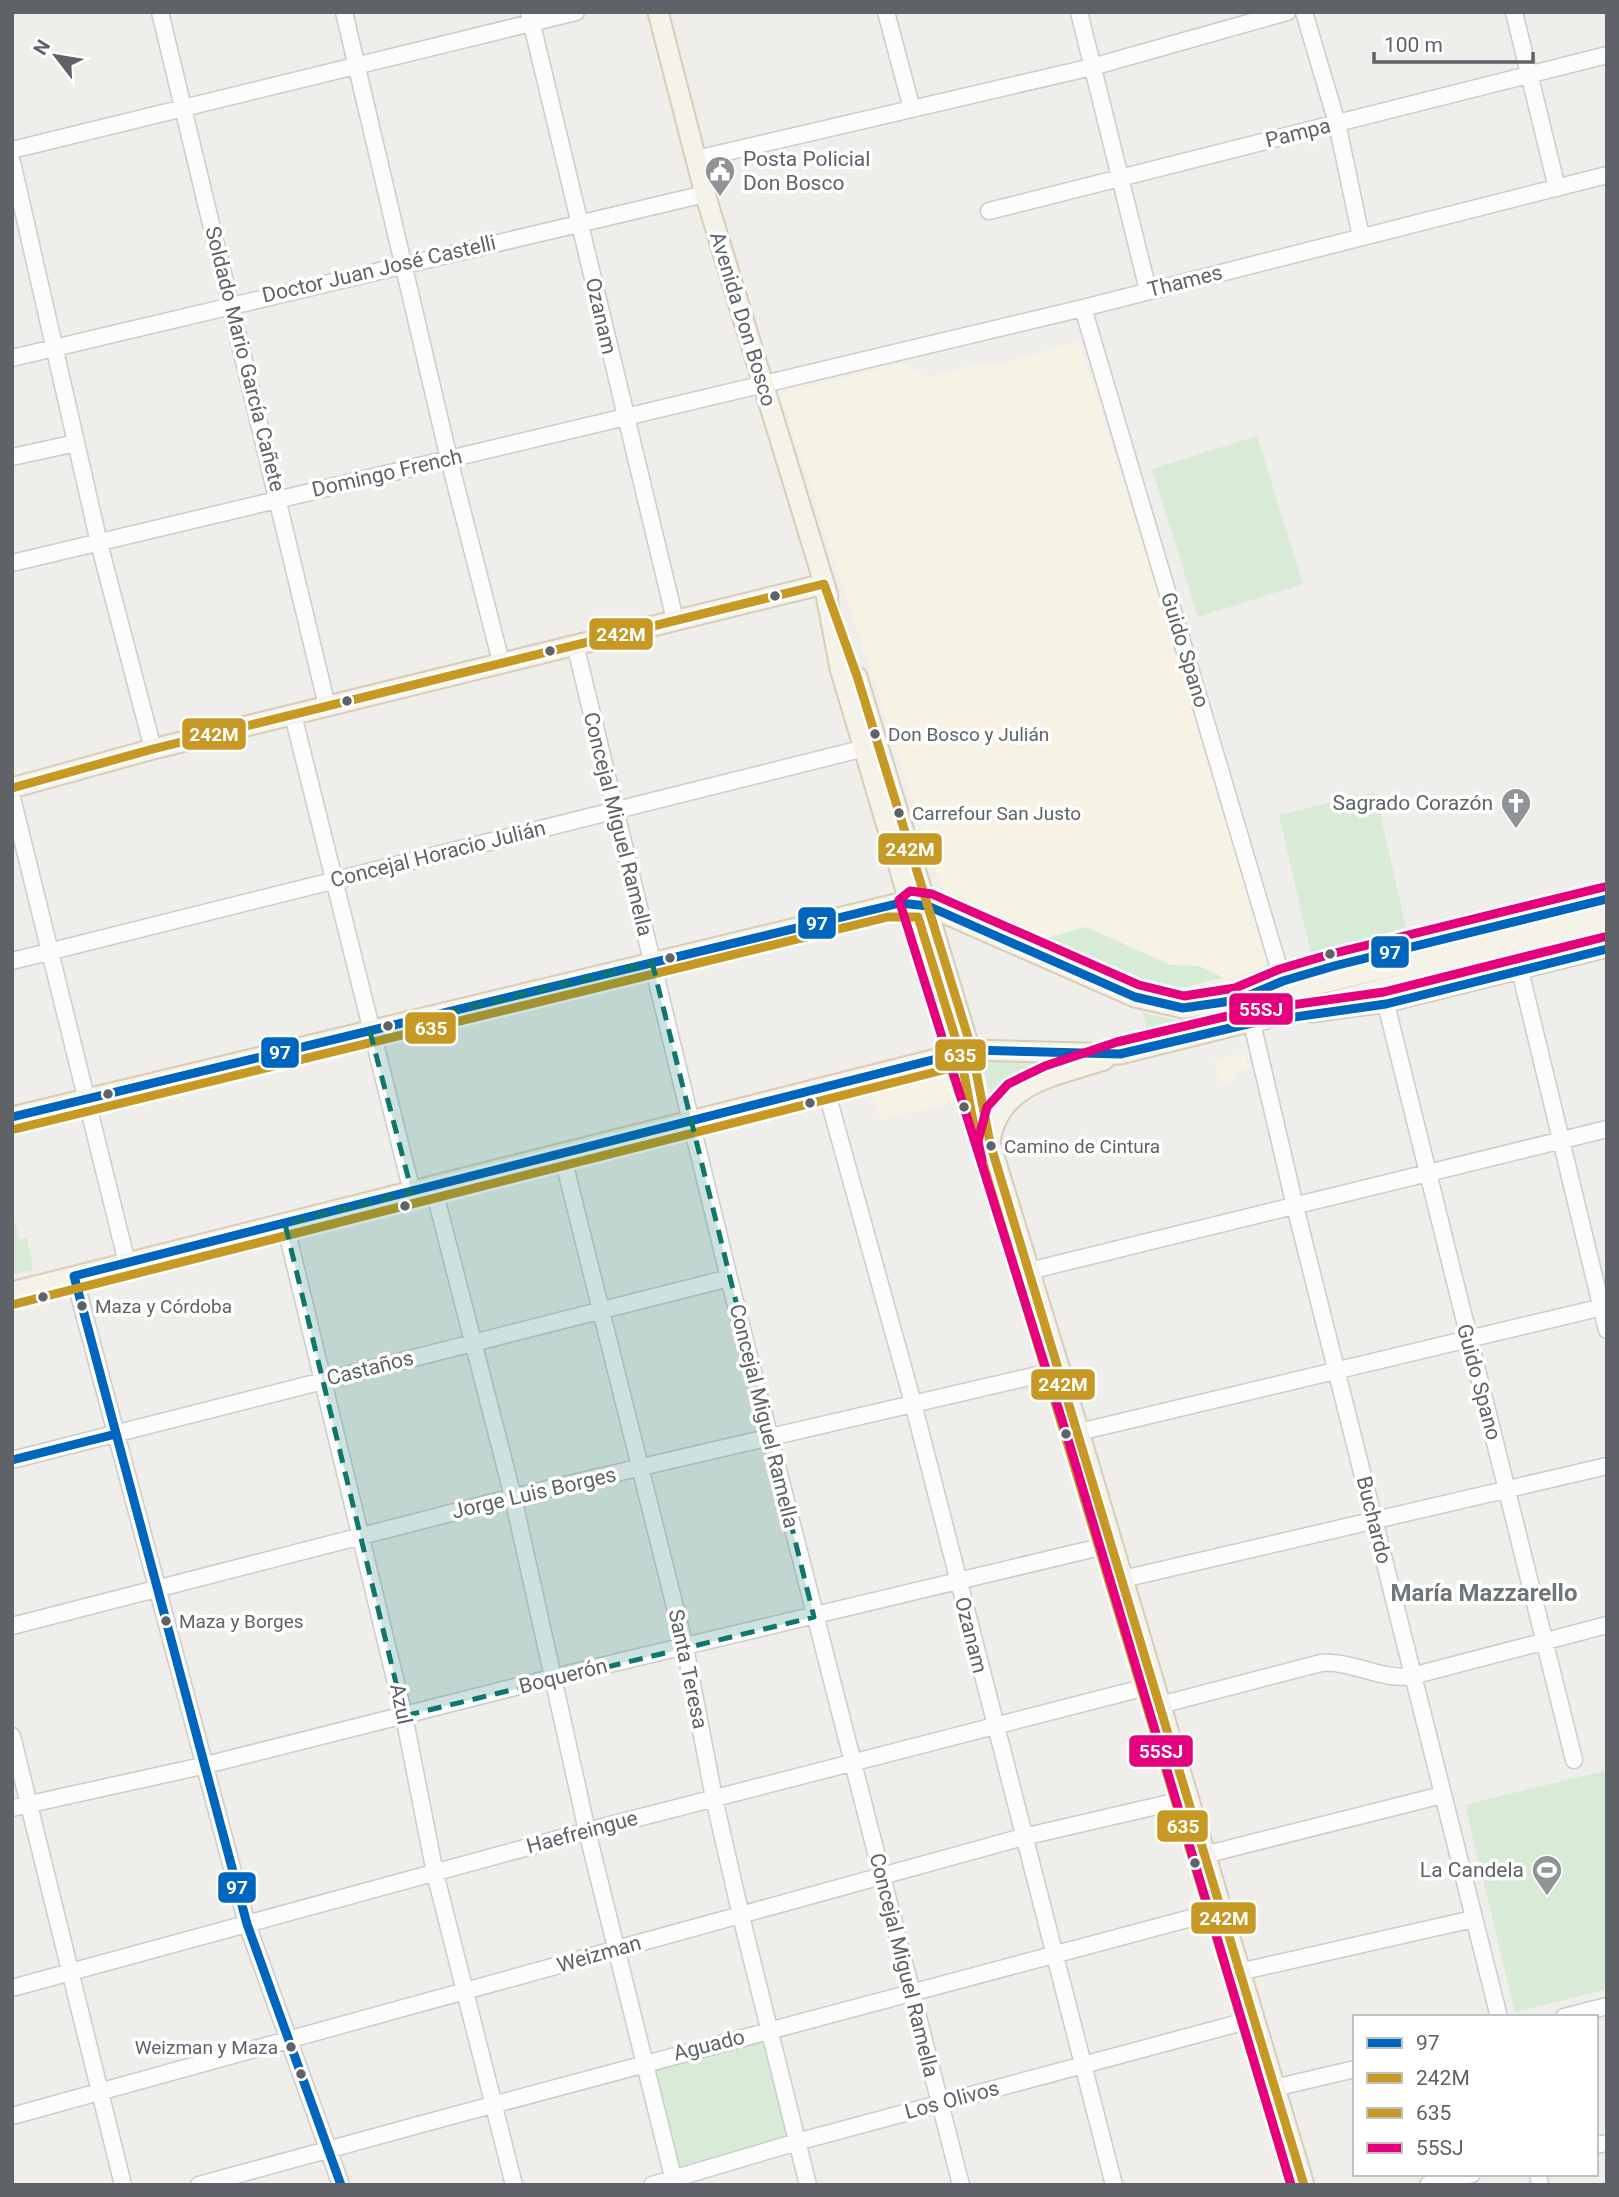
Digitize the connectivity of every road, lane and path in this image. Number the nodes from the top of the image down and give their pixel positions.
1 (160, 12) edge
2 (344, 12) edge
3 (576, 12) edge
4 (658, 12) edge
5 (886, 12) edge
6 (1079, 12) edge
7 (1287, 12) edge
8 (1304, 12) edge
9 (1514, 12) edge
10 (530, 17) edge
11 (1607, 55) edge
12 (1093, 67) junction
13 (357, 68) junction
14 (1529, 74) junction
15 (184, 109) junction
16 (912, 109) junction
17 (1337, 123) junction
18 (12, 150) edge
19 (696, 159) junction
20 (12, 162) edge
21 (1607, 175) edge
22 (1120, 176) junction
23 (1556, 188) junction
24 (705, 194) junction
25 (989, 211) dead end
26 (580, 221) junction
27 (1361, 237) junction
28 (405, 265) junction
29 (1148, 290) junction
30 (231, 304) junction
31 (1083, 308) junction
32 (56, 346) junction
33 (12, 358) edge
34 (762, 385) junction
35 (624, 417) junction
36 (76, 443) junction
37 (12, 457) edge
38 (449, 459) junction
39 (279, 498) junction
40 (99, 543) junction
41 (12, 563) edge
42 (824, 584) junction
43 (675, 620) junction
44 (575, 644) junction
45 (501, 662) junction
46 (327, 706) junction
47 (293, 715) junction
48 (864, 748) junction
49 (153, 749) junction
50 (12, 788) edge
51 (12, 798) edge
52 (614, 811) junction
53 (332, 880) junction
54 (1607, 898) edge
55 (920, 904) junction
56 (1607, 915) edge
57 (1607, 933) edge
58 (1607, 949) edge
59 (51, 952) junction
60 (12, 961) edge
61 (652, 962) junction
62 (1519, 963) junction
63 (1285, 987) junction
64 (1386, 1004) junction
65 (1252, 1023) junction
66 (370, 1032) junction
67 (965, 1051) junction
68 (1121, 1054) junction
69 (825, 1086) junction
70 (88, 1098) junction
71 (12, 1117) edge
72 (690, 1120) junction
73 (1607, 1129) edge
74 (1563, 1140) junction
75 (990, 1143) junction
76 (562, 1154) junction
77 (1427, 1174) junction
78 (433, 1186) junction
79 (412, 1192) junction
80 (1295, 1206) junction
81 (285, 1224) junction
82 (127, 1263) junction
83 (1029, 1271) junction
84 (74, 1276) junction
85 (729, 1278) junction
86 (12, 1292) edge
87 (1604, 1307) edge
88 (601, 1313) junction
89 (1607, 1330) edge
90 (1468, 1339) junction
91 (473, 1343) junction
92 (1059, 1370) junction
93 (1336, 1371) junction
94 (322, 1380) junction
95 (913, 1403) junction
96 (1079, 1432) junction
97 (116, 1434) junction
98 (770, 1437) junction
99 (12, 1460) edge
100 (1607, 1466) edge
101 (639, 1469) junction
102 (1507, 1489) junction
103 (513, 1497) junction
104 (1374, 1520) junction
105 (362, 1535) junction
106 (1113, 1544) junction
107 (1123, 1579) junction
108 (958, 1581) junction
109 (156, 1589) junction
110 (814, 1617) junction
111 (1607, 1625) edge
112 (12, 1626) edge
113 (1545, 1640) junction
114 (685, 1647) junction
115 (1412, 1676) junction
116 (555, 1677) junction
117 (1154, 1685) junction
118 (1160, 1705) junction
119 (404, 1716) junction
120 (995, 1727) junction
121 (12, 1736) edge
122 (1574, 1760) dead end
123 (852, 1763) junction
124 (202, 1766) junction
125 (1442, 1795) junction
126 (714, 1798) junction
127 (1187, 1799) junction
128 (29, 1805) junction
129 (12, 1808) edge
130 (587, 1830) junction
131 (1023, 1837) junction
132 (1204, 1856) junction
133 (435, 1873) junction
134 (883, 1878) junction
135 (1221, 1910) junction
136 (741, 1916) junction
137 (1473, 1919) junction
138 (247, 1924) junction
139 (617, 1948) junction
140 (1054, 1954) junction
141 (1239, 1972) junction
142 (69, 1973) junction
143 (12, 1988) edge
144 (463, 1992) junction
145 (910, 1993) junction
146 (1607, 2006) edge
147 (1498, 2015) edge
148 (1572, 2015) edge
149 (1254, 2019) junction
150 (768, 2030) junction
151 (288, 2039) junction
152 (645, 2061) junction
153 (1082, 2066) junction
154 (1353, 2069) edge
155 (1275, 2088) junction
156 (99, 2091) junction
157 (938, 2104) junction
158 (494, 2106) junction
159 (12, 2116) edge
160 (797, 2142) junction
161 (328, 2150) junction
162 (1464, 2176) edge
163 (675, 2182) edge
164 (1300, 2184) edge
165 (123, 2185) edge
166 (199, 2185) edge
167 (341, 2185) edge
168 (514, 2185) edge
169 (652, 2185) edge
170 (808, 2185) edge
171 (961, 2185) edge
172 (1114, 2185) edge
173 (1428, 2185) edge

1 - 15 street, Soldado Mario García Cañete
2 - 13 street
3 - 10 street
4 - 19 main road, Avenida Don Bosco
5 - 16 street
6 - 12 street
7 - 12 street
8 - 17 street
9 - 14 street
10 - 13 street
10 - 26 street, Ozanam
11 - 14 street, Pampa
12 - 16 street
12 - 22 street
13 - 15 street
13 - 28 street
14 - 17 street, Pampa
14 - 23 street
15 - 18 street
15 - 30 street, Soldado Mario García Cañete
16 - 19 street
17 - 22 street, Pampa
17 - 27 street
19 - 24 main road, Avenida Don Bosco
20 - 32 street
21 - 23 street, Thames
22 - 25 street, Pampa
22 - 29 street
23 - 27 street, Thames
24 - 26 street, Doctor Juan José Castelli
24 - 34 main road, Avenida Don Bosco
26 - 28 street, Doctor Juan José Castelli
26 - 35 street, Ozanam
27 - 29 street, Thames
28 - 30 street, Doctor Juan José Castelli
28 - 38 street
29 - 31 street, Thames
30 - 32 street, Doctor Juan José Castelli
30 - 39 street, Soldado Mario García Cañete
31 - 34 street, Thames
31 - 63 street, Guido Spano
32 - 33 street, Doctor Juan José Castelli
32 - 36 street
34 - 35 street, Domingo French
34 - 42 main road, Avenida Don Bosco
35 - 38 street, Domingo French
35 - 43 street, Ozanam
36 - 37 street
36 - 40 street
38 - 39 street, Domingo French
38 - 45 street
39 - 40 street, Domingo French
39 - 46 street, Soldado Mario García Cañete
40 - 41 street, Domingo French
40 - 49 street
42 - 43 main road
42 - 48 main road, Avenida Don Bosco
42 - 55 main road, Avenida Don Bosco
43 - 44 main road
44 - 45 main road
44 - 52 street, Concejal Miguel Ramella
45 - 46 main road
46 - 47 main road
47 - 49 main road
47 - 53 street
48 - 52 street, Concejal Horacio Julián
48 - 55 main road, Avenida Don Bosco
49 - 50 main road
51 - 59 street
52 - 53 street, Concejal Horacio Julián
52 - 61 street, Concejal Miguel Ramella
53 - 59 street, Concejal Horacio Julián
53 - 66 street
54 - 63 street
55 - 61 main road
55 - 63 main road
55 - 67 main road, Avenida Don Bosco
56 - 63 main road
57 - 62 main road
58 - 62 street
59 - 60 street, Concejal Horacio Julián
59 - 70 street
61 - 66 main road
61 - 72 street, Concejal Miguel Ramella
62 - 64 street
62 - 65 main road
62 - 74 street
64 - 65 street
64 - 77 street, Guido Spano
65 - 68 main road
65 - 80 street, Buchardo
66 - 70 main road
66 - 79 street
67 - 68 main road
67 - 69 main road
67 - 75 main road, Avenida Don Bosco
68 - 75 main road
69 - 72 main road
69 - 95 street, Ozanam
70 - 71 main road
70 - 82 street
72 - 76 main road
72 - 85 street, Concejal Miguel Ramella
73 - 74 street
74 - 77 street
74 - 87 street
75 - 83 main road, Avenida Don Bosco
76 - 78 main road
76 - 88 street, Santa Teresa
77 - 80 street
77 - 90 street, Guido Spano
78 - 79 main road
78 - 91 street
79 - 81 main road
80 - 83 street
80 - 93 street, Buchardo
81 - 82 main road
81 - 94 street, Azul
82 - 84 main road
83 - 92 main road, Avenida Don Bosco
84 - 86 main road
84 - 97 street
85 - 88 street, Castaños
85 - 98 street, Concejal Miguel Ramella
87 - 89 street
87 - 90 street
88 - 91 street, Castaños
88 - 101 street, Santa Teresa
90 - 93 street
90 - 102 street, Guido Spano
91 - 94 street, Castaños
91 - 103 street
92 - 95 street, Jorge Luis Borges
92 - 96 main road, Avenida Don Bosco
93 - 96 street
93 - 104 street, Buchardo
94 - 97 street, Castaños
94 - 105 street, Azul
95 - 98 street, Jorge Luis Borges
95 - 108 street, Ozanam
96 - 106 main road, Avenida Don Bosco
97 - 99 street, Castaños
97 - 109 street
98 - 101 street, Jorge Luis Borges
98 - 110 street, Concejal Miguel Ramella
100 - 102 street
101 - 103 street, Jorge Luis Borges
101 - 114 street, Santa Teresa
102 - 104 street
102 - 113 street, Guido Spano
103 - 105 street, Jorge Luis Borges
103 - 116 street
104 - 107 street
104 - 115 street, Buchardo
105 - 109 street, Jorge Luis Borges
105 - 119 street, Azul
106 - 107 main road, Avenida Don Bosco
106 - 108 street, Boquerón
107 - 117 main road, Avenida Don Bosco
108 - 110 street, Boquerón
108 - 120 street, Ozanam
109 - 112 street, Jorge Luis Borges
109 - 124 street
110 - 114 street, Boquerón
110 - 123 street, Concejal Miguel Ramella
111 - 113 street
113 - 115 street
113 - 122 street, Guido Spano
114 - 116 street, Boquerón
114 - 126 street, Santa Teresa
115 - 118 street
115 - 125 street, Buchardo
116 - 119 street, Boquerón
116 - 130 street
117 - 118 main road, Avenida Don Bosco
117 - 120 street, Haefreingue
118 - 127 main road, Avenida Don Bosco
119 - 124 street, Boquerón
119 - 133 street, Azul
120 - 123 street, Haefreingue
120 - 131 street, Ozanam
121 - 128 street
123 - 126 street, Haefreingue
123 - 134 street, Concejal Miguel Ramella
124 - 128 street, Boquerón
124 - 138 street
125 - 132 street
125 - 137 street, Buchardo
126 - 130 street, Haefreingue
126 - 136 street, Santa Teresa
127 - 131 street, Weizman
127 - 132 main road, Avenida Don Bosco
128 - 129 street, Boquerón
128 - 142 street
130 - 133 street, Haefreingue
130 - 139 street
131 - 134 street, Weizman
131 - 140 street, Ozanam
132 - 135 main road, Avenida Don Bosco
133 - 138 street, Haefreingue
133 - 144 street, Azul
134 - 136 street, Weizman
134 - 145 street, Concejal Miguel Ramella
135 - 140 street, Aguado
135 - 141 main road, Avenida Don Bosco
136 - 139 street, Weizman
136 - 150 street, Santa Teresa
137 - 141 street
137 - 147 street, Buchardo
138 - 142 street, Haefreingue
138 - 151 street
139 - 144 street, Weizman
139 - 152 street
140 - 145 street, Aguado
140 - 153 street, Ozanam
141 - 149 main road, Avenida Don Bosco
142 - 143 street, Haefreingue
142 - 156 street
144 - 151 street, Weizman
144 - 158 street, Azul
145 - 150 street, Aguado
145 - 157 street, Concejal Miguel Ramella
146 - 148 street
149 - 153 street, Los Olivos
149 - 155 main road, Avenida Don Bosco
150 - 152 street, Aguado
150 - 160 street, Santa Teresa
151 - 156 street, Weizman
151 - 161 street
152 - 158 street, Aguado
152 - 163 street
153 - 157 street, Los Olivos
153 - 172 street, Ozanam
154 - 155 street
155 - 164 main road, Avenida Don Bosco
156 - 159 street, Weizman
156 - 165 street
157 - 160 street, Los Olivos
157 - 171 street, Concejal Miguel Ramella
158 - 161 street, Aguado
158 - 168 street, Azul
160 - 163 street, Los Olivos
160 - 170 street, Santa Teresa
161 - 166 street, Aguado
161 - 167 street
162 - 173 street
163 - 169 street, Los Olivos

